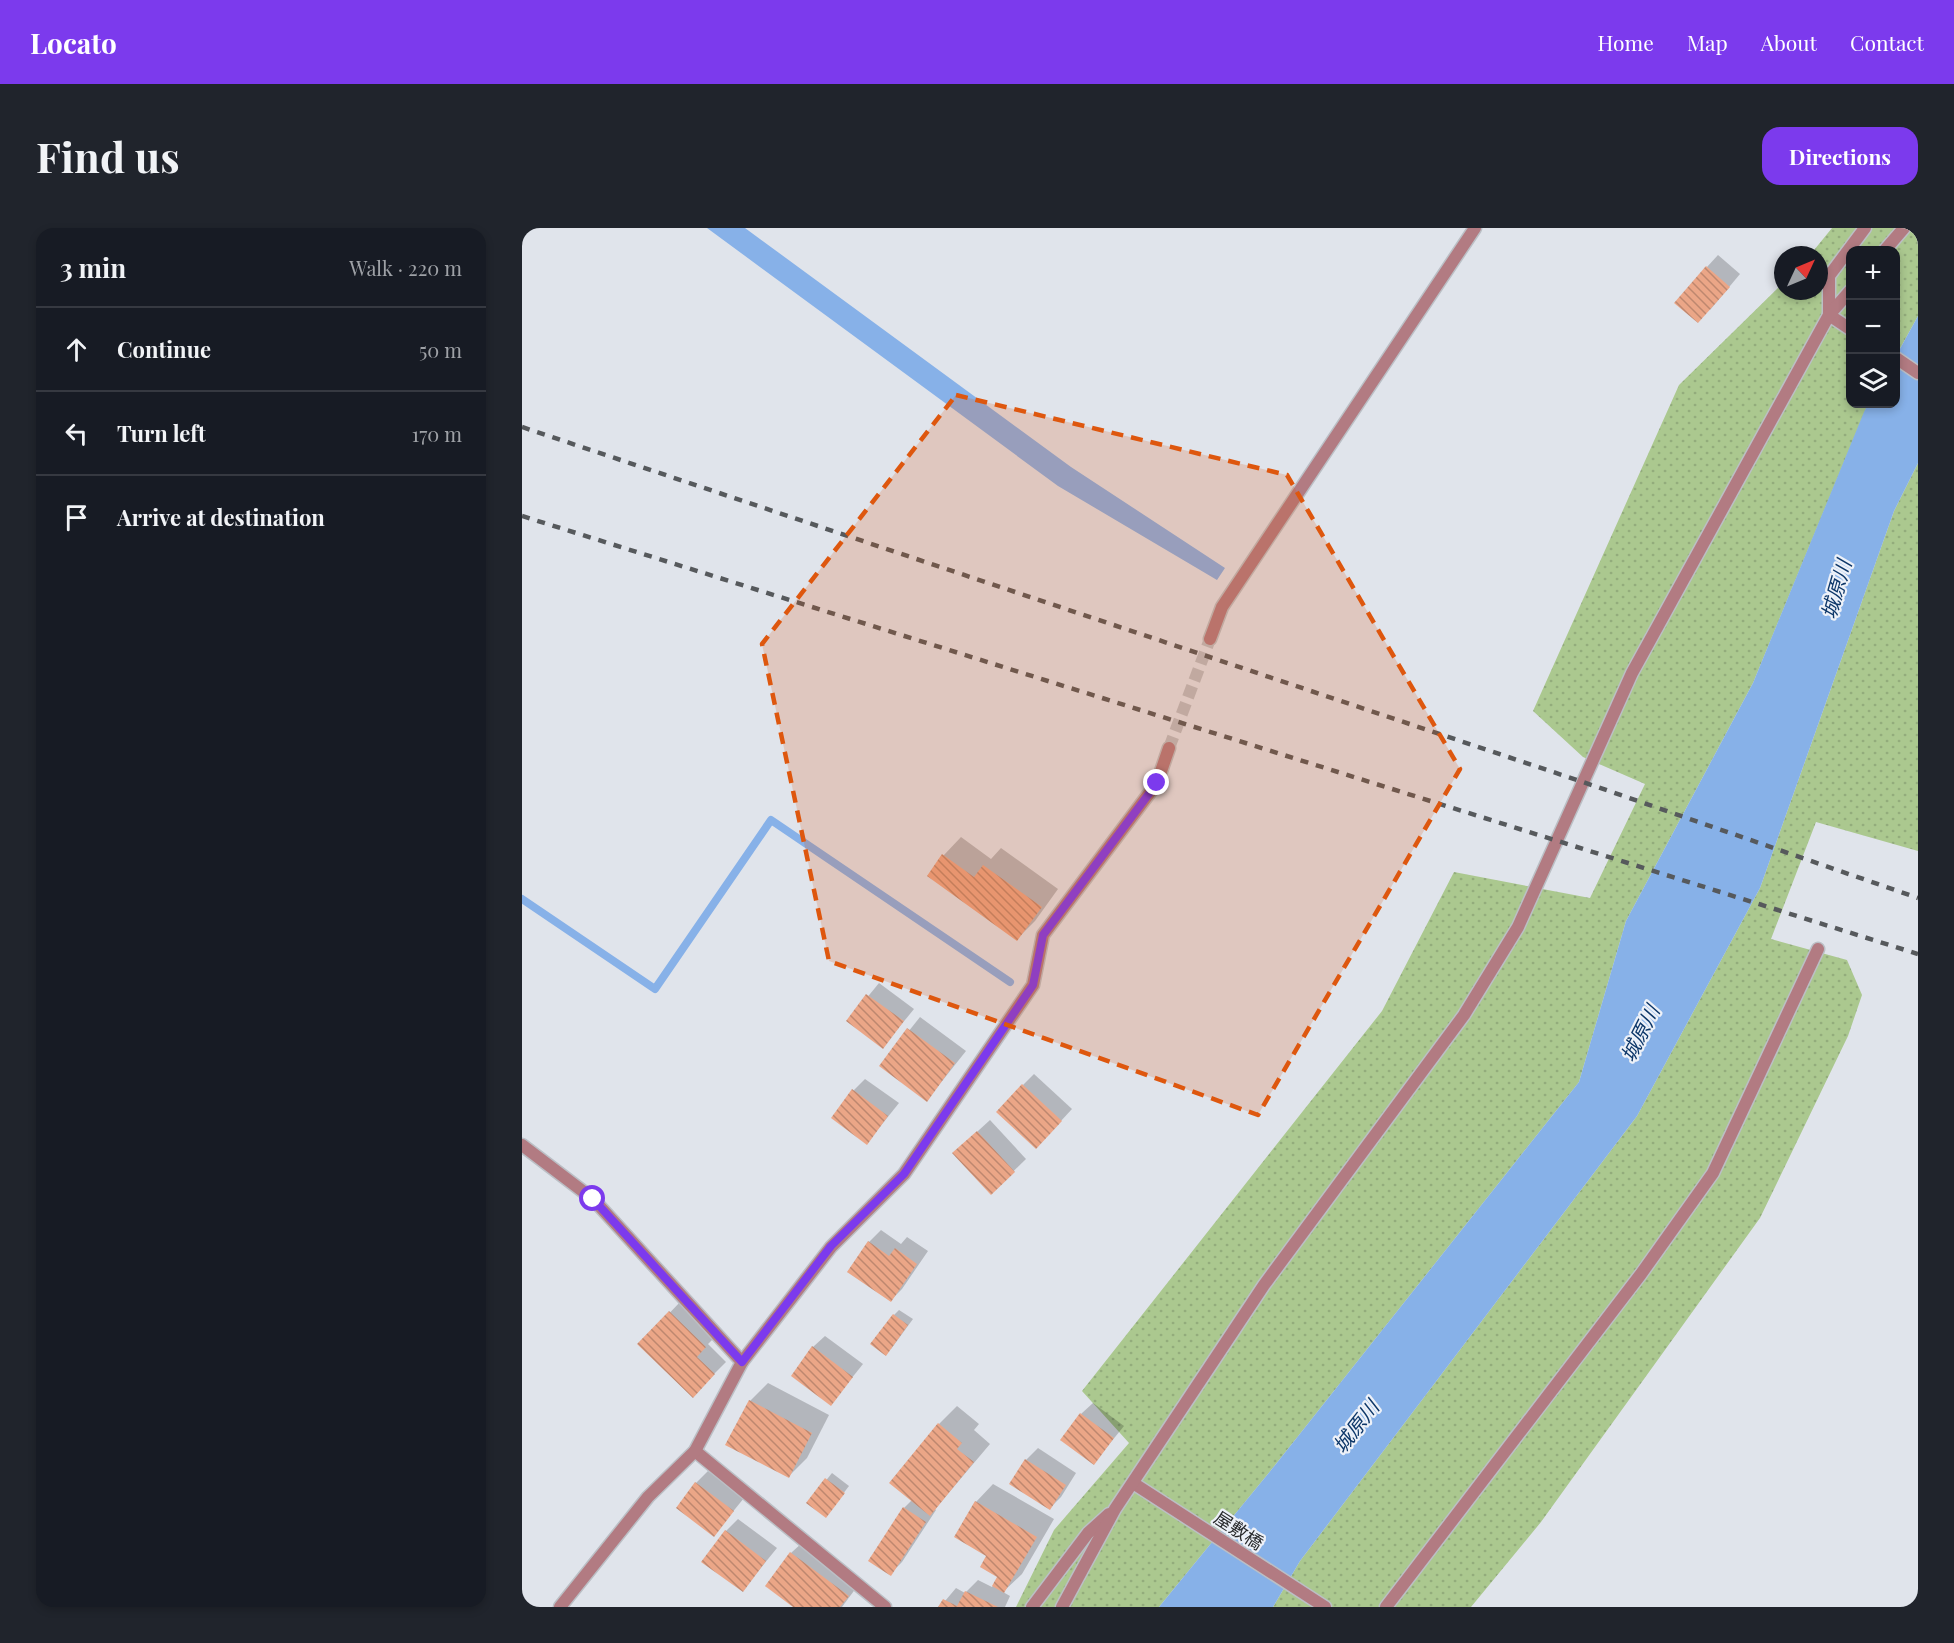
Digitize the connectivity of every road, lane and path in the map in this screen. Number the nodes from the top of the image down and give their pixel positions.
1 (1475, 228) edge
2 (1865, 228) edge
3 (1904, 228) edge
4 (1888, 246) edge
5 (1846, 297) edge
6 (1830, 315) junction
7 (1846, 326) edge
8 (1900, 361) edge
9 (1918, 373) edge
10 (1210, 639) tunnel mouth
11 (1169, 748) tunnel mouth
12 (1818, 949) dead end
13 (522, 1145) edge
14 (742, 1362) junction
15 (695, 1451) junction
16 (1133, 1483) junction
17 (1115, 1509) junction
18 (560, 1607) edge
19 (885, 1607) edge
20 (1032, 1607) edge
21 (1062, 1607) edge
22 (1325, 1607) edge
23 (1386, 1607) edge

1 - 10 street
2 - 6 street
3 - 4 street
5 - 6 street
6 - 7 street
6 - 16 street
8 - 9 street
11 - 14 street
12 - 23 street
13 - 14 street
14 - 15 street
15 - 18 street
15 - 19 street
16 - 17 street
16 - 22 street, 屋敷橋
17 - 20 street
17 - 21 street

